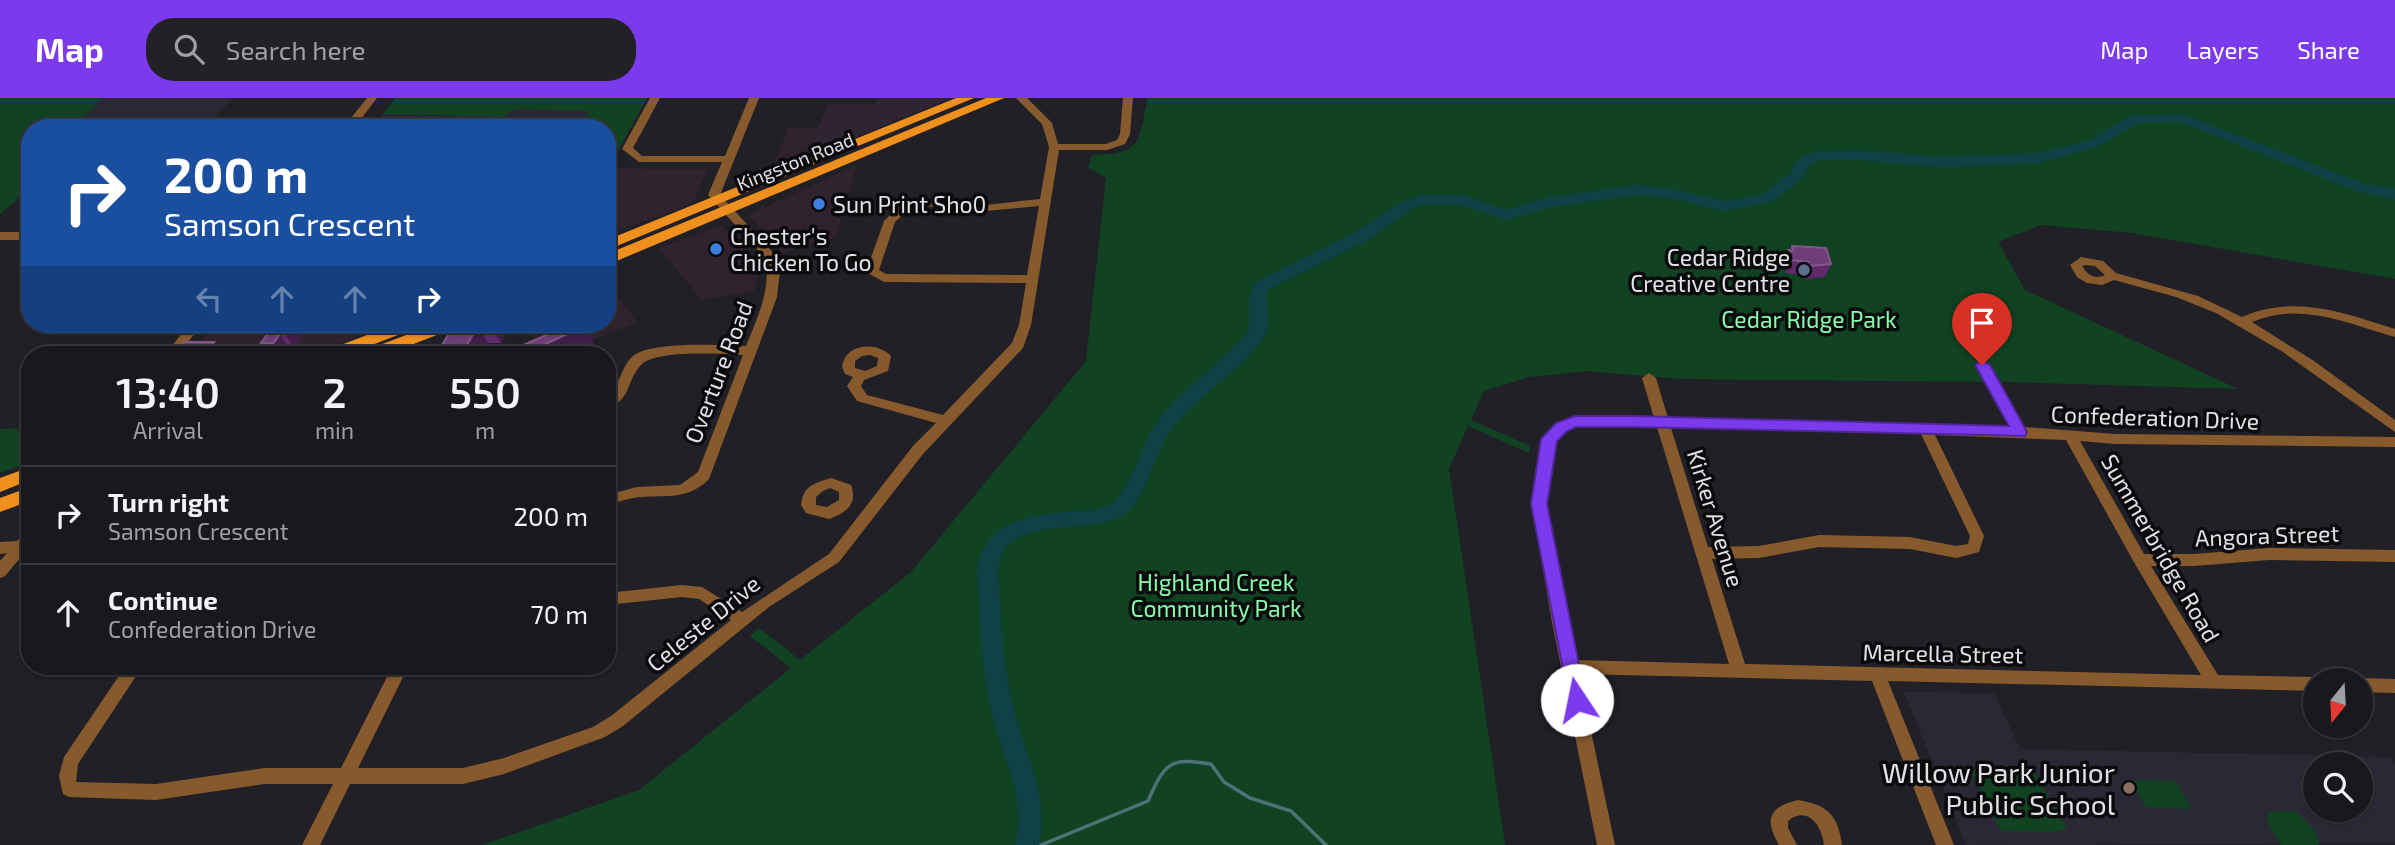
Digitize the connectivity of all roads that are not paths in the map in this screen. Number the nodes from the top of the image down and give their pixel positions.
1 (372, 98) edge
2 (654, 98) edge
3 (754, 98) edge
4 (967, 98) edge
5 (997, 98) edge
6 (1021, 98) edge
7 (1128, 98) edge
8 (355, 119) edge
9 (1054, 147) junction
10 (727, 159) junction
11 (1045, 202) junction
12 (723, 206) junction
13 (0, 236) edge
14 (21, 236) edge
15 (616, 242) edge
16 (616, 256) edge
17 (2112, 276) dead end
18 (1032, 279) junction
19 (2241, 322) junction
20 (2395, 332) edge
21 (387, 333) edge
22 (426, 333) edge
23 (354, 346) edge
24 (393, 346) edge
25 (750, 351) junction
26 (1982, 365) dead end
27 (860, 376) dead end
28 (1649, 378) dead end
29 (616, 398) edge
30 (944, 420) junction
31 (1662, 423) junction
32 (2395, 427) edge
33 (1926, 430) junction
34 (2020, 432) junction
35 (2071, 437) junction
36 (2395, 442) edge
37 (21, 477) edge
38 (0, 485) edge
39 (21, 497) edge
40 (616, 498) edge
41 (846, 503) dead end
42 (0, 505) edge
43 (870, 511) junction
44 (21, 541) edge
45 (21, 545) edge
46 (0, 548) edge
47 (1704, 553) junction
48 (2395, 556) edge
49 (2140, 560) junction
50 (0, 572) edge
51 (616, 598) edge
52 (743, 620) junction
53 (1570, 667) junction
54 (1739, 671) junction
55 (1877, 674) junction
56 (129, 675) edge
57 (396, 675) edge
58 (2213, 681) junction
59 (2303, 684) edge
60 (2373, 685) edge
61 (2395, 686) edge
62 (345, 778) junction
63 (311, 845) edge
64 (1606, 845) edge
65 (1788, 845) edge
66 (1833, 845) edge
67 (1945, 845) edge

1 - 8 street
2 - 10 street
3 - 10 street
4 - 12 main road, Kingston Road
5 - 12 main road, Kingston Road
6 - 9 street
7 - 9 street
9 - 11 street, Celeste Drive
10 - 12 street
11 - 18 street, Celeste Drive
11 - 18 street
12 - 15 main road, Kingston Road
12 - 16 main road, Kingston Road
12 - 25 street, Overture Road
13 - 14 street
17 - 19 street
18 - 30 street, Celeste Drive
19 - 20 street
19 - 32 street
21 - 23 main road
22 - 24 main road
25 - 29 street
25 - 40 street, Overture Road
26 - 34 street
27 - 30 street
28 - 31 street, Kirker Avenue
30 - 43 street, Celeste Drive
31 - 33 street, Confederation Drive
31 - 47 street, Kirker Avenue
31 - 53 street, Confederation Drive
33 - 34 street, Confederation Drive
33 - 47 street
34 - 35 street, Confederation Drive
35 - 36 street, Confederation Drive
35 - 49 street, Summerbridge Road
37 - 38 main road
39 - 42 main road
41 - 43 street
43 - 52 street, Celeste Drive
44 - 46 street
45 - 50 street
47 - 54 street, Kirker Avenue
48 - 49 street, Angora Street
49 - 58 street, Summerbridge Road
51 - 52 street
52 - 62 street, Celeste Drive
53 - 54 street, Marcella Street
53 - 64 street, Confederation Drive
54 - 55 street, Marcella Street
55 - 58 street, Marcella Street
55 - 67 street
56 - 62 street, Celeste Drive
57 - 62 street
58 - 59 street, Marcella Street
60 - 61 street
62 - 63 street
65 - 66 street

